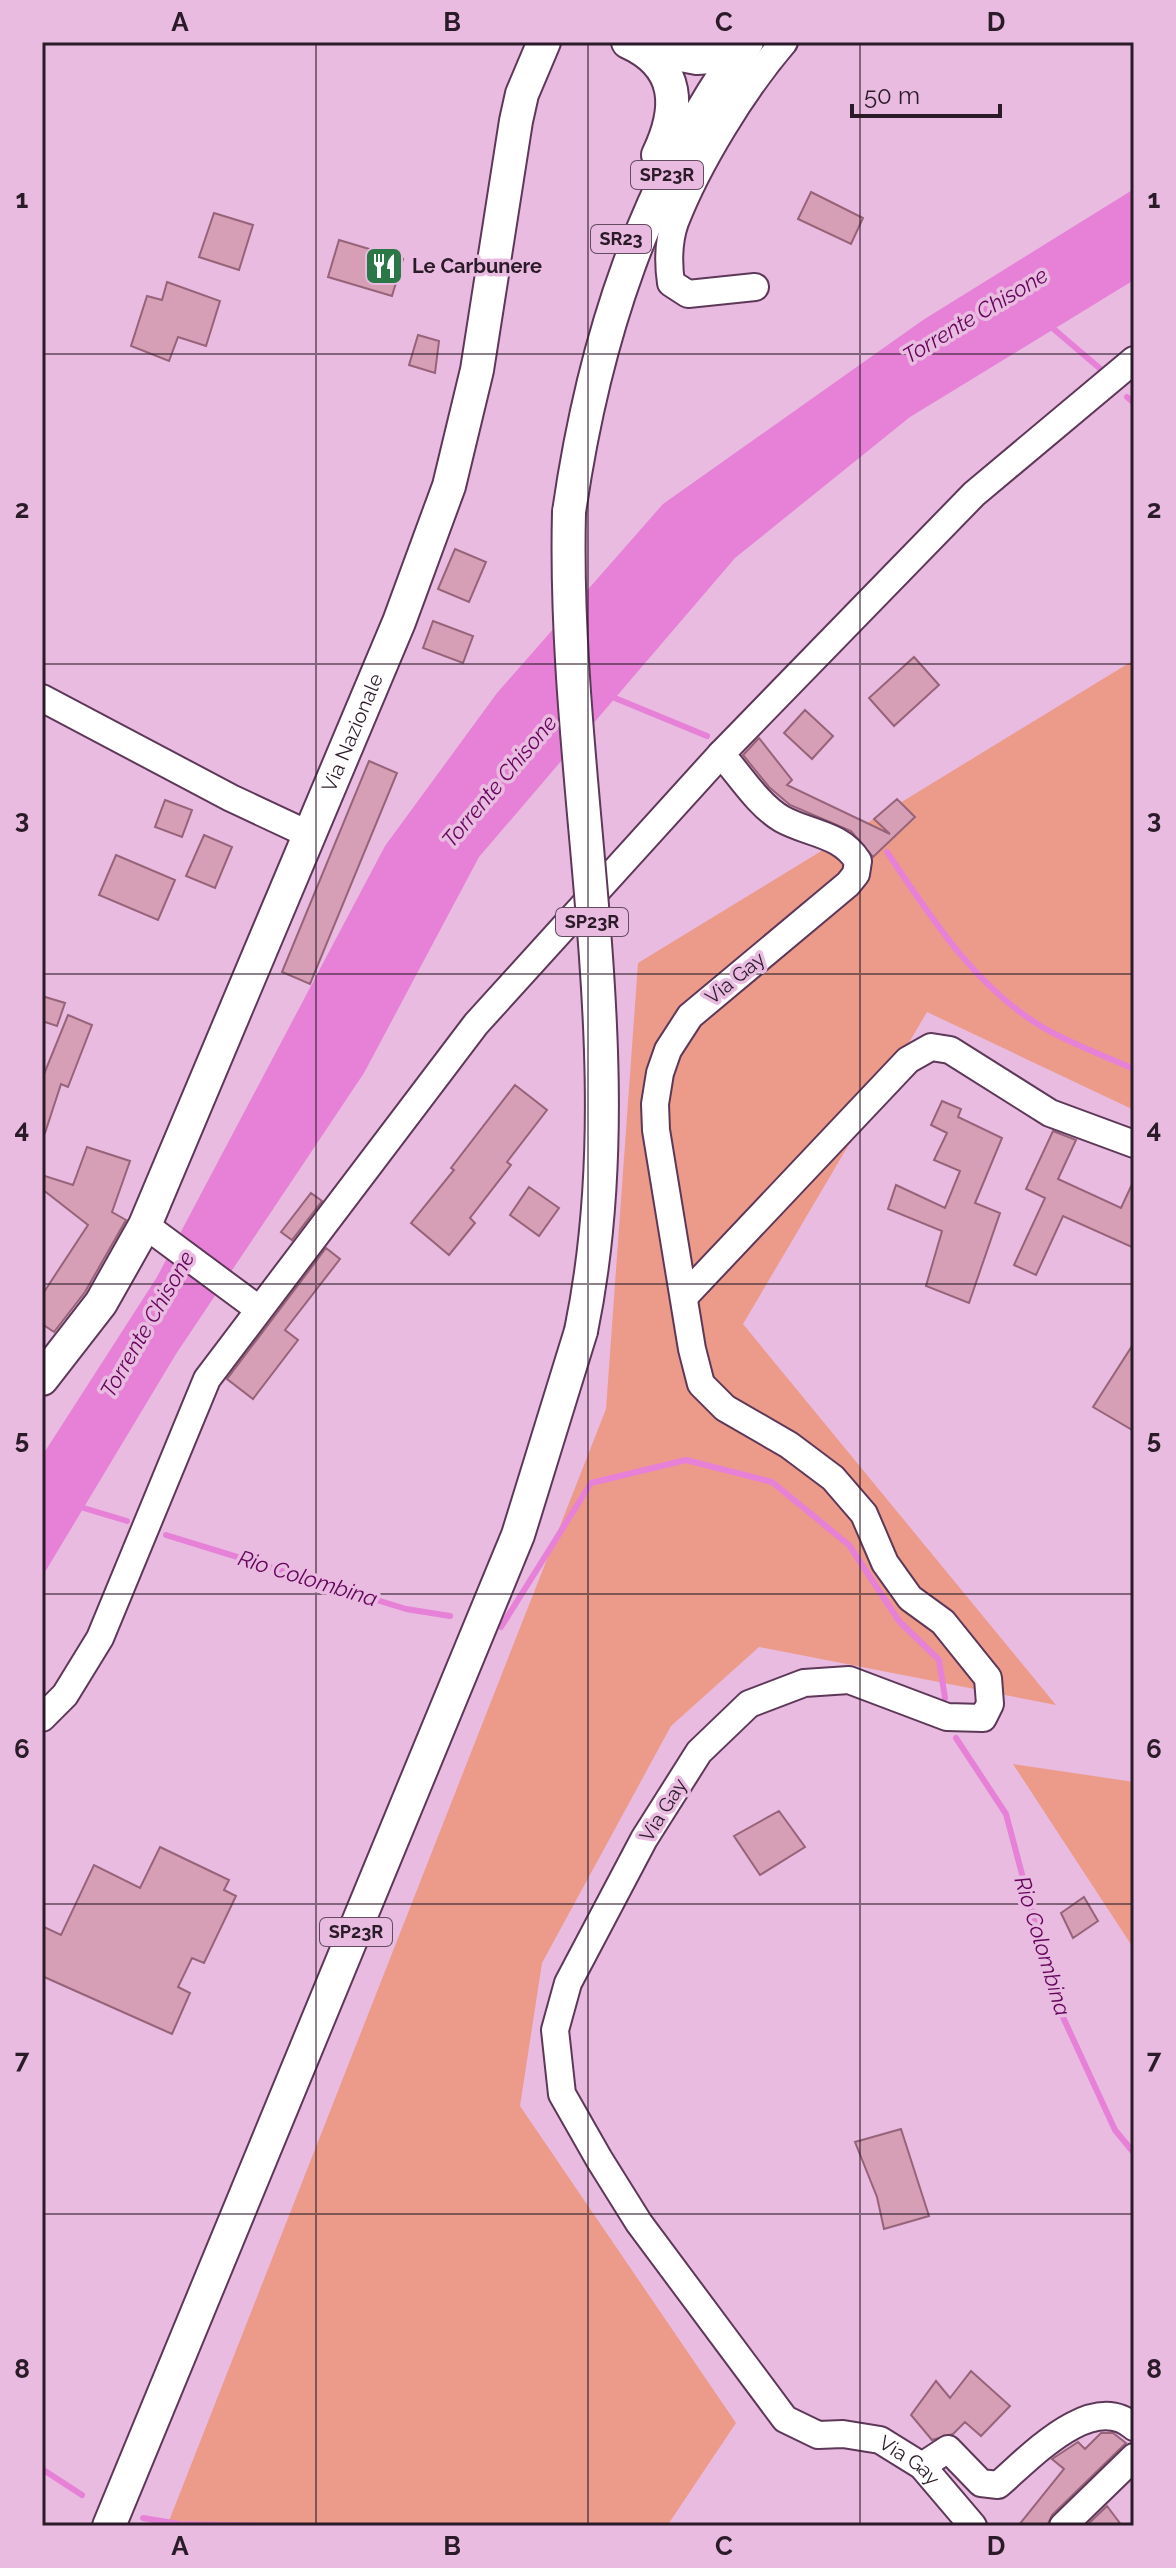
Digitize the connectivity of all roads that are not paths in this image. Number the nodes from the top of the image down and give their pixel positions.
1 (544, 42) edge
2 (784, 42) edge
3 (633, 44) edge
4 (742, 49) edge
5 (755, 287) dead end
6 (1134, 360) edge
7 (578, 447) junction
8 (42, 698) edge
9 (721, 754) junction
10 (310, 835) junction
11 (1134, 1144) edge
12 (145, 1225) junction
13 (684, 1297) junction
14 (257, 1308) junction
15 (42, 1379) edge
16 (42, 1718) edge
17 (1134, 2427) edge
18 (1134, 2457) edge
19 (922, 2466) junction
20 (109, 2526) edge
21 (973, 2526) edge
22 (1063, 2526) edge

1 - 10 main road, Via Nazionale
2 - 5 street
3 - 4 main road
3 - 7 main road, SR23
4 - 7 main road, SP23R
6 - 9 street
7 - 20 main road, SP23R, bridge
8 - 10 street
9 - 13 street, Via Gay
9 - 14 street
10 - 12 main road, Via Nazionale
11 - 13 street
12 - 14 street
12 - 15 main road, Via Nazionale
13 - 19 street, Via Gay
14 - 16 street
17 - 19 street
18 - 22 street
19 - 21 street, Via Gay

